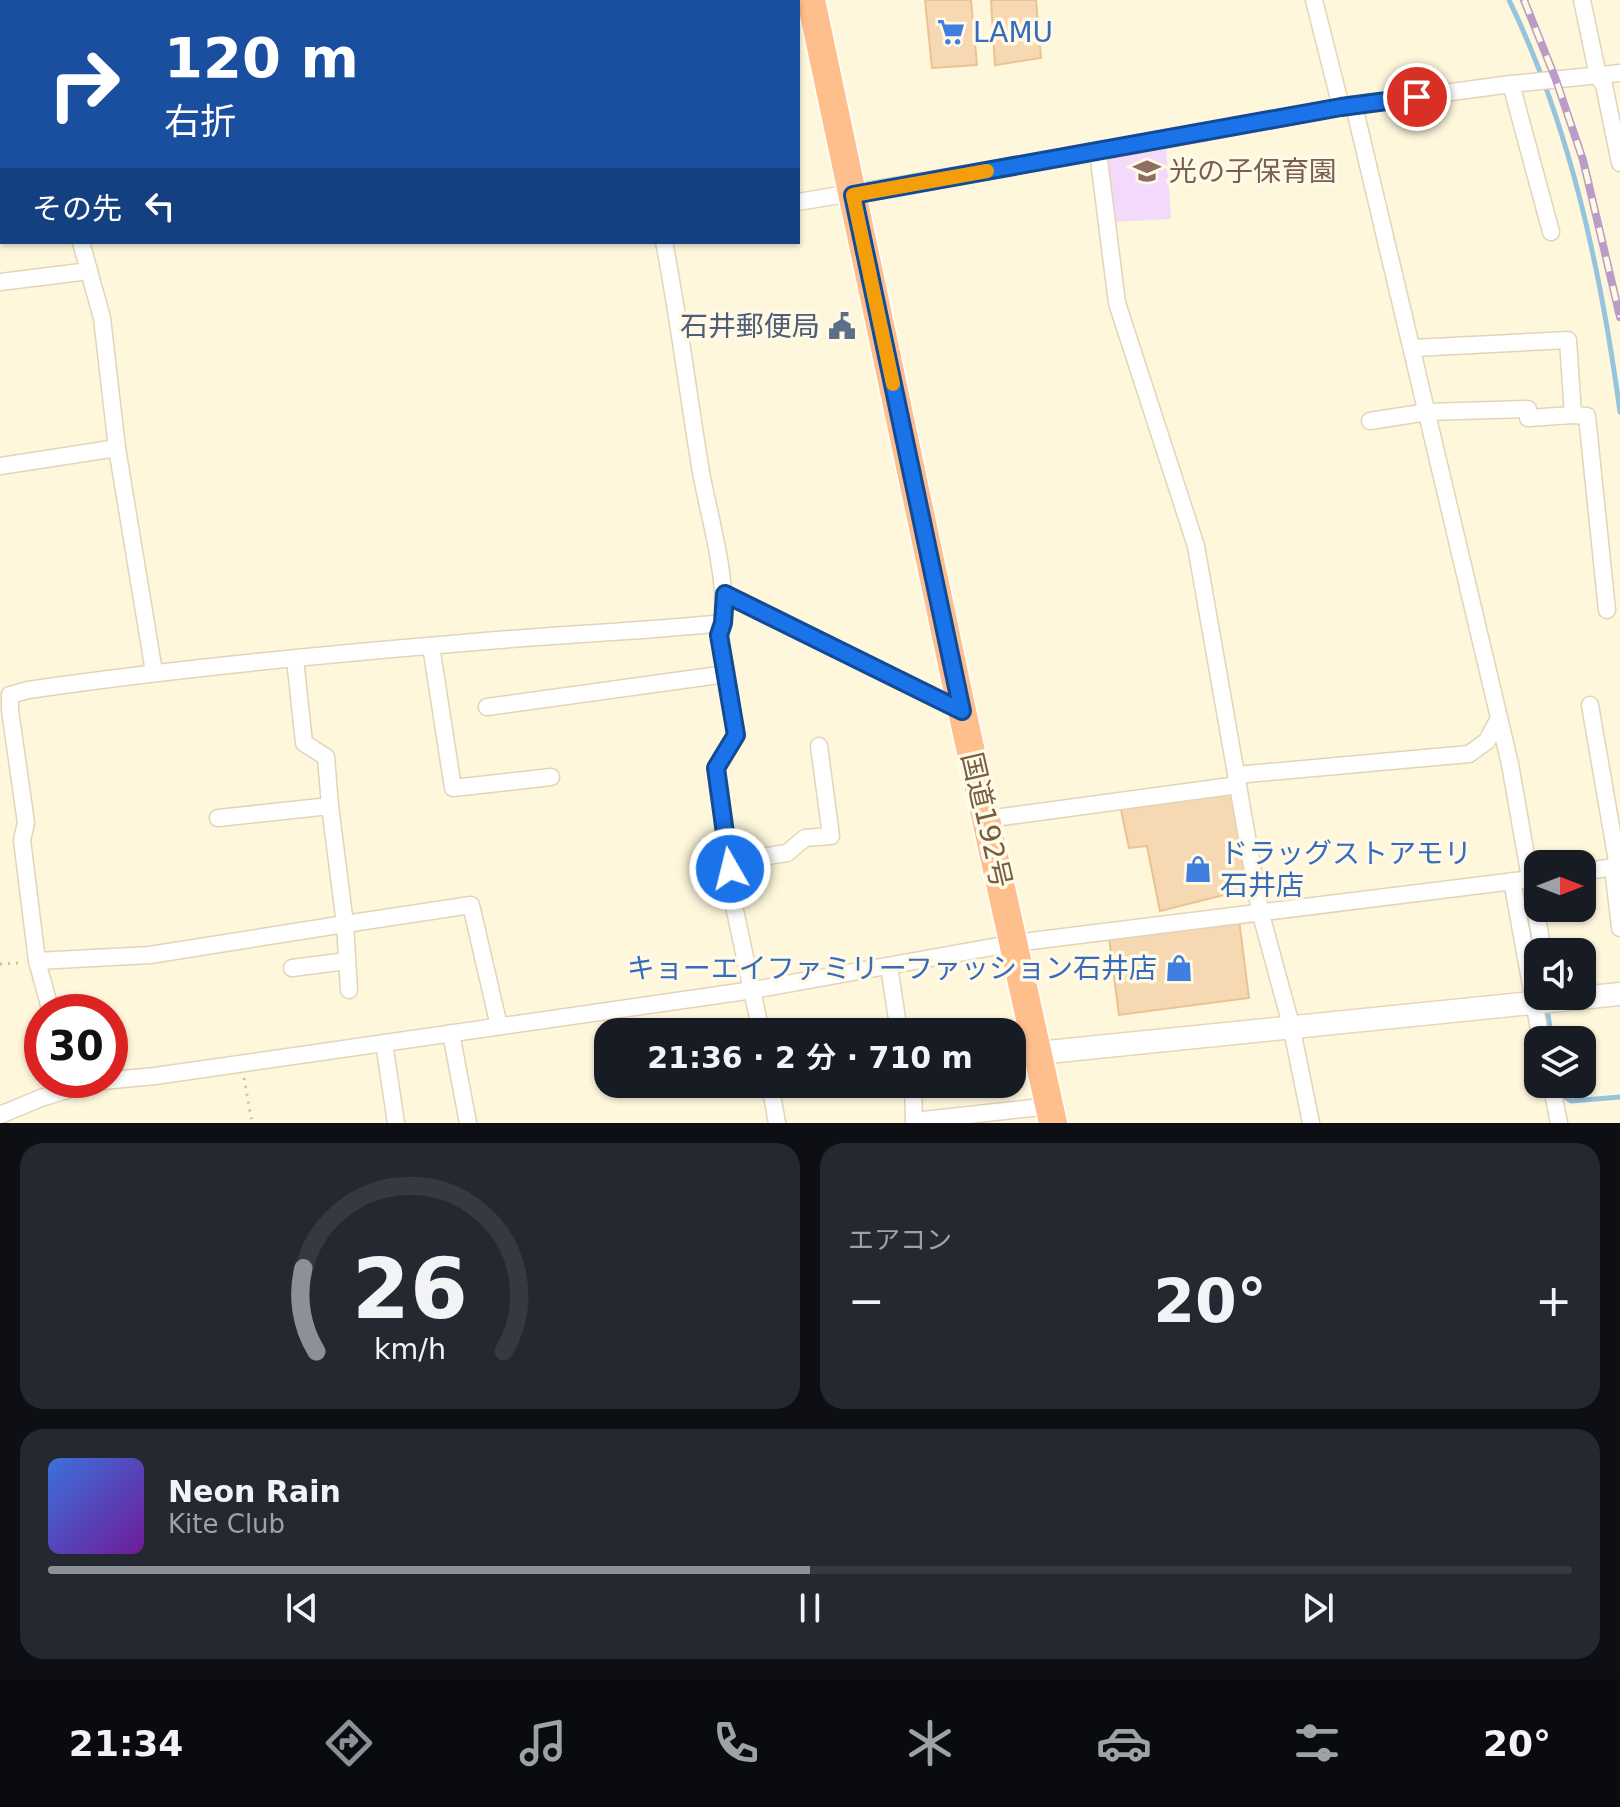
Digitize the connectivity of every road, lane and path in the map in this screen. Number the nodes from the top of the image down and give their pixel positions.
1 (811, 0) edge
2 (1314, 0) edge
3 (1582, 0) edge
4 (1620, 73) edge
5 (1598, 76) junction
6 (1511, 84) junction
7 (1348, 106) junction
8 (1098, 152) junction
9 (1620, 163) edge
10 (853, 195) junction
11 (800, 202) edge
12 (1551, 232) dead end
13 (82, 244) edge
14 (664, 244) edge
15 (89, 271) junction
16 (0, 282) edge
17 (1414, 348) junction
18 (1427, 412) junction
19 (1573, 415) junction
20 (1370, 421) dead end
21 (117, 448) junction
22 (0, 466) edge
23 (725, 594) junction
24 (1607, 610) dead end
25 (723, 623) junction
26 (431, 646) junction
27 (295, 659) junction
28 (154, 672) junction
29 (726, 674) junction
30 (5, 696) edge
31 (1590, 705) dead end
32 (487, 707) dead end
33 (962, 711) junction
34 (1499, 718) junction
35 (819, 746) dead end
36 (551, 777) dead end
37 (1237, 780) junction
38 (330, 806) junction
39 (218, 818) dead end
40 (987, 819) junction
41 (729, 862) junction
42 (1524, 865) edge
43 (1617, 867) edge
44 (1596, 870) edge
45 (1524, 879) edge
46 (1260, 911) junction
47 (345, 924) junction
48 (1620, 928) edge
49 (1015, 943) junction
50 (37, 961) junction
51 (347, 961) junction
52 (0, 964) edge
53 (889, 966) junction
54 (292, 968) dead end
55 (349, 990) dead end
56 (753, 990) junction
57 (46, 994) edge
58 (1620, 994) edge
59 (1596, 996) edge
60 (1524, 1002) edge
61 (758, 1018) edge
62 (897, 1018) edge
63 (1291, 1025) junction
64 (499, 1026) junction
65 (451, 1033) junction
66 (384, 1043) junction
67 (1038, 1053) junction
68 (241, 1062) junction
69 (128, 1076) edge
70 (41, 1098) edge
71 (773, 1098) edge
72 (913, 1098) edge
73 (1554, 1098) edge
74 (1052, 1114) edge
75 (0, 1115) edge
76 (252, 1123) edge
77 (396, 1123) edge
78 (468, 1123) edge
79 (777, 1123) edge
80 (1311, 1123) edge
81 (1559, 1123) edge

1 - 10 highway, 国道192号
2 - 7 street
3 - 5 street
4 - 5 street
5 - 6 street
5 - 9 street
6 - 7 street
6 - 12 street
7 - 8 street
7 - 17 street
8 - 10 street
8 - 37 street
10 - 11 street
10 - 33 highway, 国道192号
13 - 15 street
14 - 23 street
15 - 16 street
15 - 21 street
17 - 18 street
17 - 19 street
18 - 19 street
18 - 20 street
18 - 34 street
19 - 24 street
21 - 22 street
21 - 28 street
23 - 25 street
23 - 33 street
25 - 26 street
25 - 29 street
26 - 27 street
26 - 36 street
27 - 28 street
27 - 38 street
28 - 30 street
29 - 32 street
29 - 41 street
30 - 50 street
31 - 43 street
33 - 40 highway, 国道192号
34 - 37 street
34 - 42 street
35 - 41 street
37 - 40 street
37 - 46 street
38 - 39 street
38 - 47 street
40 - 49 highway, 国道192号
41 - 56 street
43 - 44 street
43 - 48 street
45 - 46 street
46 - 49 street
46 - 63 street
47 - 50 street
47 - 51 street
47 - 64 street
49 - 53 street
49 - 67 highway, 国道192号
50 - 52 path
50 - 57 street
51 - 54 street
51 - 55 street
53 - 56 street
53 - 62 street
56 - 61 street
56 - 64 street
58 - 59 street
60 - 63 street
63 - 67 street
63 - 80 street
64 - 65 street
65 - 66 street
65 - 78 street
66 - 68 street
66 - 77 street
67 - 74 highway, 国道192号
68 - 69 street
68 - 76 path
70 - 75 street
71 - 79 street
72 - 74 street
73 - 81 street

